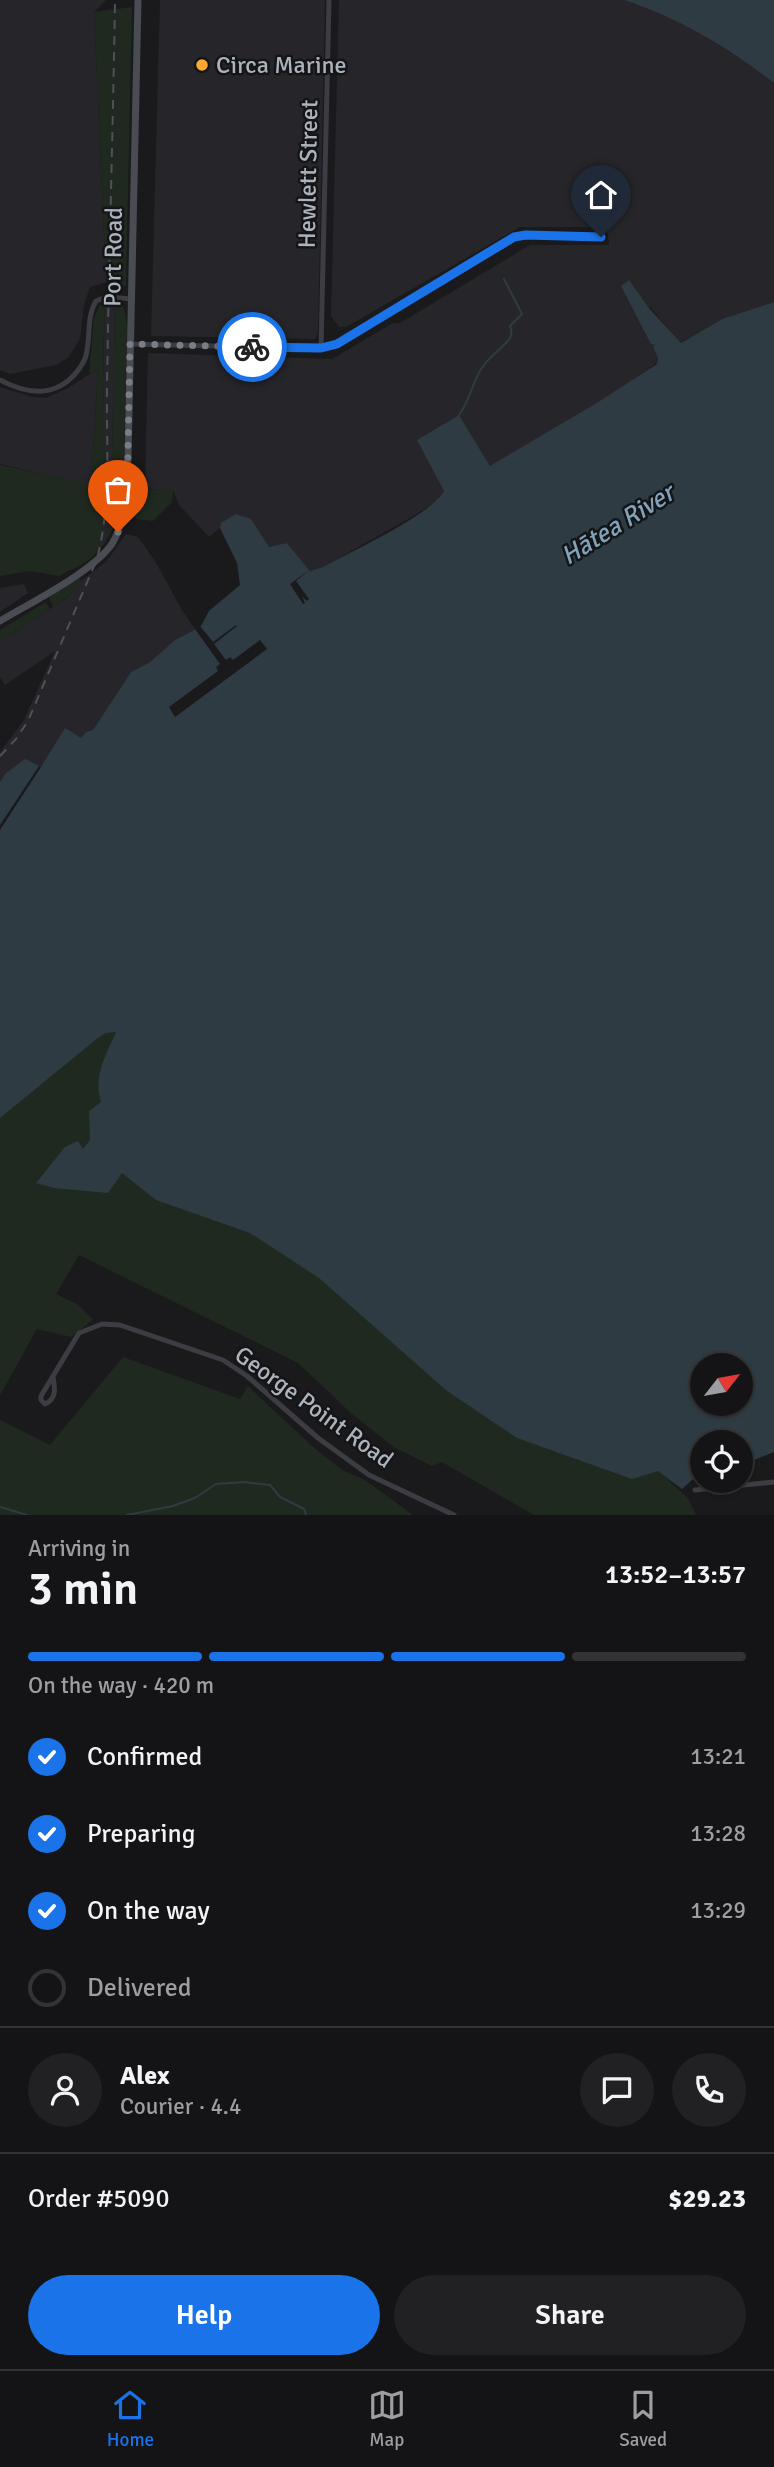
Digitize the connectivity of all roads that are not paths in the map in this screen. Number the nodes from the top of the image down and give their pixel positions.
1 (138, 0) edge
2 (330, 0) edge
3 (601, 237) dead end
4 (132, 299) junction
5 (130, 344) junction
6 (321, 348) junction
7 (0, 380) edge
8 (0, 621) edge
9 (53, 1377) dead end
10 (774, 1482) edge
11 (753, 1484) edge
12 (454, 1515) edge

1 - 4 main road, Port Road
2 - 6 street, Hewlett Street
3 - 6 street
4 - 5 main road, Port Road
4 - 7 street
5 - 6 street
5 - 8 main road, Port Road
9 - 12 street, George Point Road
10 - 11 street

